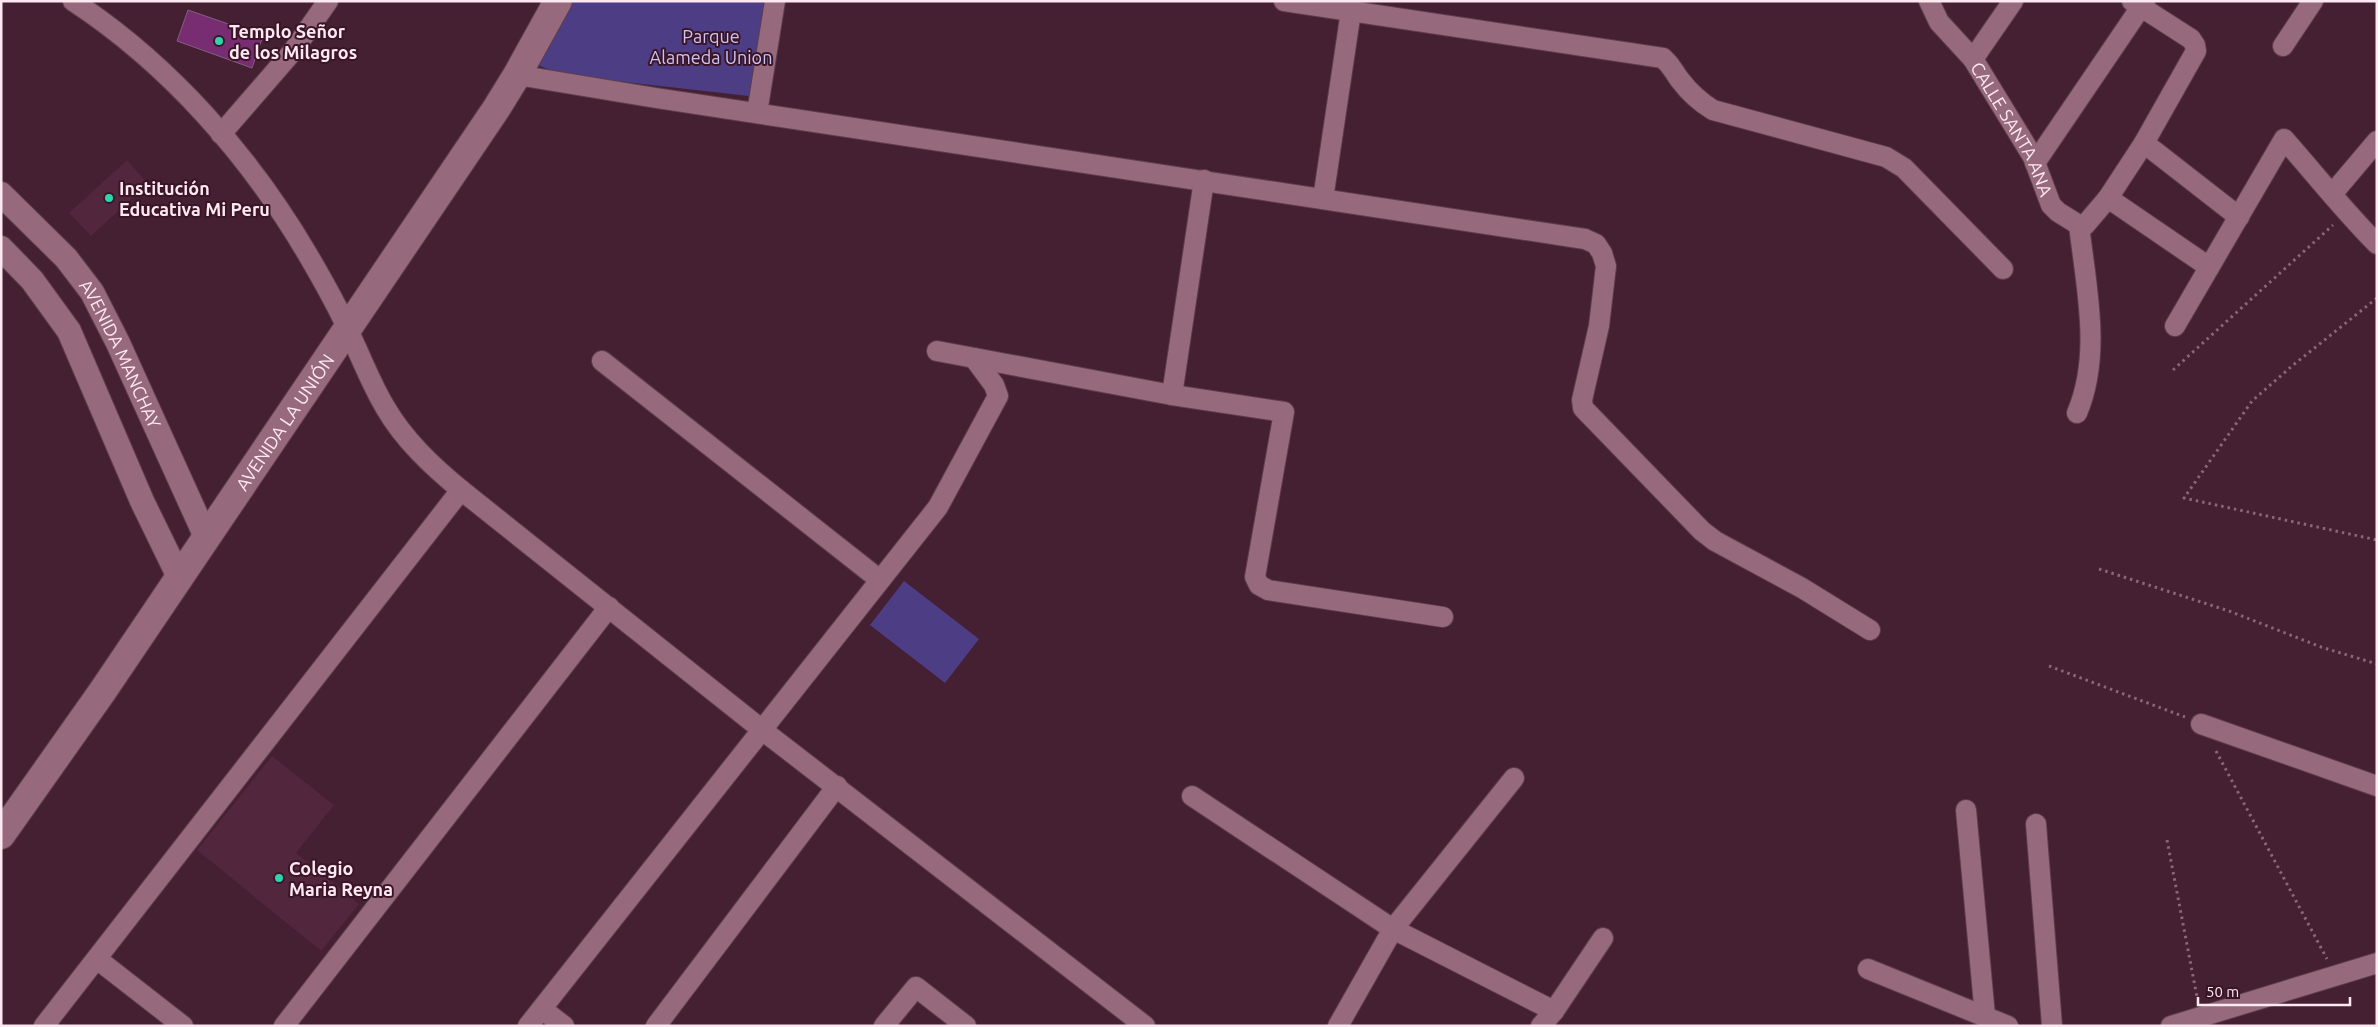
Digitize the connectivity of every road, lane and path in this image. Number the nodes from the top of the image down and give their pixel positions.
1 (73, 1) edge
2 (328, 1) edge
3 (558, 1) edge
4 (775, 1) edge
5 (1284, 1) edge
6 (1929, 1) edge
7 (2013, 1) edge
8 (2313, 1) edge
9 (2139, 3) edge
10 (90, 7) edge
11 (1351, 11) junction
12 (2283, 46) dead end
13 (1973, 59) junction
14 (517, 75) junction
15 (756, 113) junction
16 (221, 134) junction
17 (2377, 141) edge
18 (2144, 143) junction
19 (2035, 163) junction
20 (1204, 180) junction
21 (1, 194) edge
22 (2332, 194) junction
23 (2108, 198) junction
24 (1323, 199) junction
25 (2346, 213) junction
26 (2239, 217) junction
27 (2079, 225) junction
28 (2377, 244) edge
29 (1, 248) edge
30 (2209, 267) junction
31 (2003, 269) dead end
32 (2377, 298) edge
33 (2175, 326) dead end
34 (348, 328) junction
35 (937, 351) dead end
36 (974, 358) junction
37 (602, 361) dead end
38 (2173, 370) dead end
39 (1172, 395) junction
40 (2076, 413) dead end
41 (461, 490) junction
42 (206, 537) junction
43 (2377, 540) edge
44 (2100, 569) dead end
45 (179, 577) junction
46 (880, 580) junction
47 (609, 606) junction
48 (1442, 617) dead end
49 (1870, 630) dead end
50 (2377, 664) edge
51 (2049, 666) dead end
52 (2201, 724) junction
53 (761, 729) junction
54 (1514, 778) dead end
55 (837, 786) junction
56 (2377, 786) edge
57 (1192, 796) dead end
58 (1966, 810) dead end
59 (2036, 824) dead end
60 (3, 831) edge
61 (2167, 840) dead end
62 (1393, 929) junction
63 (1603, 938) dead end
64 (97, 959) junction
65 (2377, 963) edge
66 (1868, 969) dead end
67 (2336, 975) junction
68 (2197, 998) dead end
69 (542, 1009) junction
70 (1985, 1016) junction
71 (1548, 1018) edge
72 (2184, 1024) edge
73 (44, 1026) edge
74 (183, 1026) edge
75 (284, 1026) edge
76 (528, 1026) edge
77 (564, 1026) edge
78 (656, 1026) edge
79 (884, 1026) edge
80 (966, 1026) edge
81 (1145, 1026) edge
82 (1338, 1026) edge
83 (2008, 1026) edge
84 (2052, 1026) edge

1 - 10 street
2 - 16 street
3 - 14 main road, AVENIDA LA UNIÓN
4 - 15 street
5 - 11 street
6 - 13 street, CALLE SANTA ANA
7 - 13 street
8 - 12 street
9 - 18 street
9 - 19 street
10 - 16 street
11 - 24 street
11 - 31 street
13 - 19 street, CALLE SANTA ANA
14 - 15 street
14 - 34 main road, AVENIDA LA UNIÓN
15 - 20 street
16 - 34 street
17 - 22 street
18 - 23 street
18 - 26 street
19 - 27 street, CALLE SANTA ANA
20 - 24 street
20 - 39 street
21 - 42 street, AVENIDA MANCHAY
22 - 25 street
22 - 26 street
23 - 27 street
23 - 30 street
24 - 49 street
25 - 28 street
25 - 38 path
26 - 30 street
27 - 40 street
29 - 45 street, AVENIDA MANCHAY
30 - 33 street
32 - 43 path
34 - 41 street
34 - 42 main road, AVENIDA LA UNIÓN
35 - 36 street
36 - 39 street
36 - 46 street
37 - 46 street
39 - 48 street
41 - 47 street
41 - 64 street
42 - 45 main road, AVENIDA LA UNIÓN
44 - 50 path
45 - 60 main road, AVENIDA LA UNIÓN
46 - 53 street
47 - 53 street
47 - 75 street
51 - 52 path
52 - 56 street
52 - 67 path
53 - 55 street
53 - 69 street
54 - 62 street
55 - 78 street
55 - 81 street
57 - 62 street
58 - 70 street
59 - 84 street
61 - 68 path
62 - 71 street
62 - 82 street
63 - 71 street
64 - 73 street
64 - 74 street
65 - 67 street
66 - 70 street
67 - 72 street
69 - 76 street
69 - 77 street
70 - 83 street
79 - 80 street

